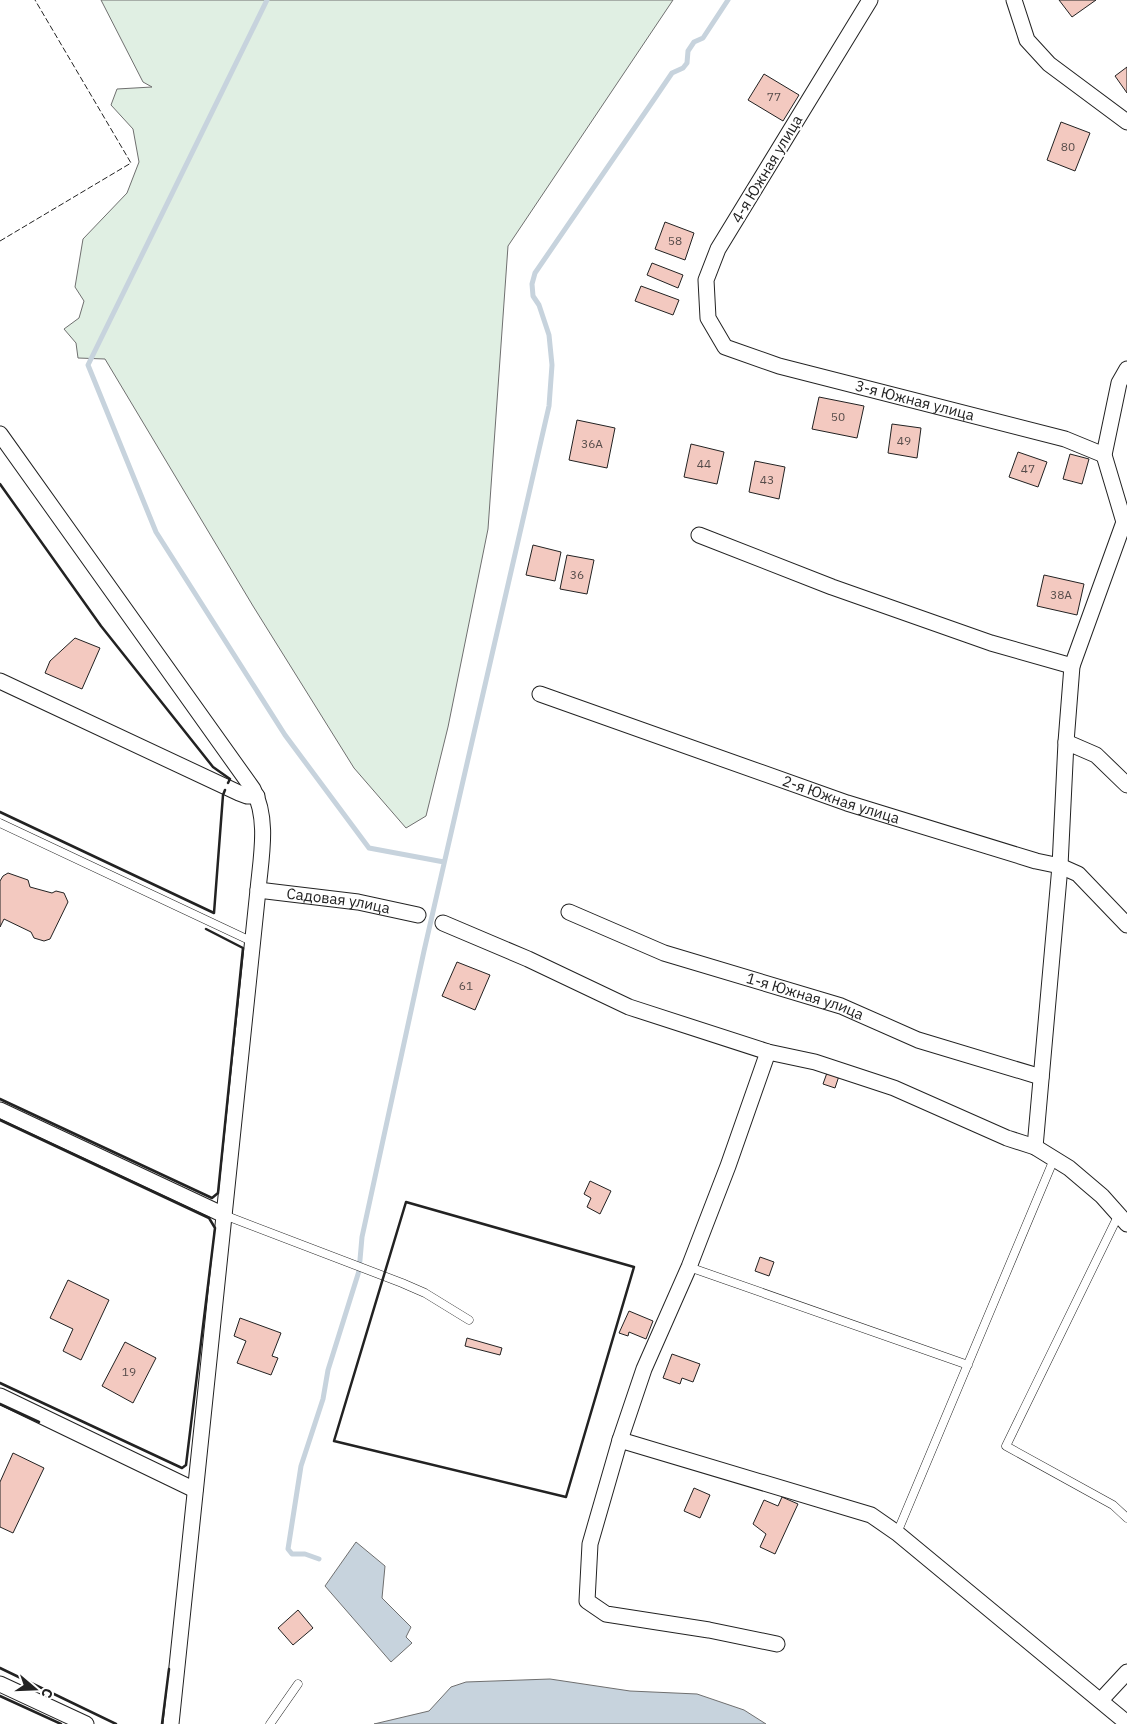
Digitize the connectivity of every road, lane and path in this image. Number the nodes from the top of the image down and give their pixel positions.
1 (870, 0) edge
2 (1014, 0) edge
3 (1127, 122) edge
4 (725, 347) joint
5 (1127, 369) edge
6 (0, 434) edge
7 (1104, 455) junction
8 (1126, 523) edge
9 (699, 534) dead end
10 (1072, 666) junction
11 (0, 680) edge
12 (540, 694) dead end
13 (1066, 742) junction
14 (1127, 785) edge
15 (257, 796) junction
16 (0, 823) edge
17 (1060, 866) junction
18 (258, 890) junction
19 (569, 912) dead end
20 (418, 915) dead end
21 (443, 923) dead end
22 (1127, 925) edge
23 (253, 942) junction
24 (768, 1052) junction
25 (1042, 1077) junction
26 (0, 1110) edge
27 (1035, 1148) junction
28 (1054, 1158) junction
29 (224, 1215) junction
30 (1123, 1219) edge
31 (689, 1267) junction
32 (468, 1320) dead end
33 (968, 1365) junction
34 (0, 1396) edge
35 (620, 1440) junction
36 (195, 1490) junction
37 (1127, 1518) edge
38 (897, 1533) junction
39 (777, 1644) dead end
40 (1127, 1672) edge
41 (0, 1684) edge
42 (298, 1684) dead end
43 (1100, 1700) junction
44 (1127, 1723) edge
45 (86, 1724) edge
46 (171, 1724) edge
47 (270, 1724) edge

1 - 4 street, 4-я Южная улица
2 - 3 street
4 - 7 street, 3-я Южная улица
5 - 7 street
6 - 15 street
7 - 8 street
8 - 10 street
9 - 10 street
10 - 13 street
11 - 15 street
12 - 17 street, 2-я Южная улица
13 - 14 street
13 - 17 street
15 - 18 street
16 - 23 lane
17 - 22 street, 2-я Южная улица
17 - 25 street
18 - 20 street, Садовая улица
18 - 23 street
19 - 25 street, 1-я Южная улица
21 - 24 street
23 - 29 street
24 - 27 street
24 - 31 street
25 - 27 street
26 - 29 street
27 - 28 street
28 - 30 street
28 - 33 lane
29 - 32 lane
29 - 36 street
30 - 37 lane
31 - 33 lane
31 - 35 street
33 - 38 lane
34 - 36 street
35 - 38 street
35 - 39 street
36 - 46 street
38 - 43 street
40 - 43 street
41 - 45 street
42 - 47 lane
43 - 44 street

